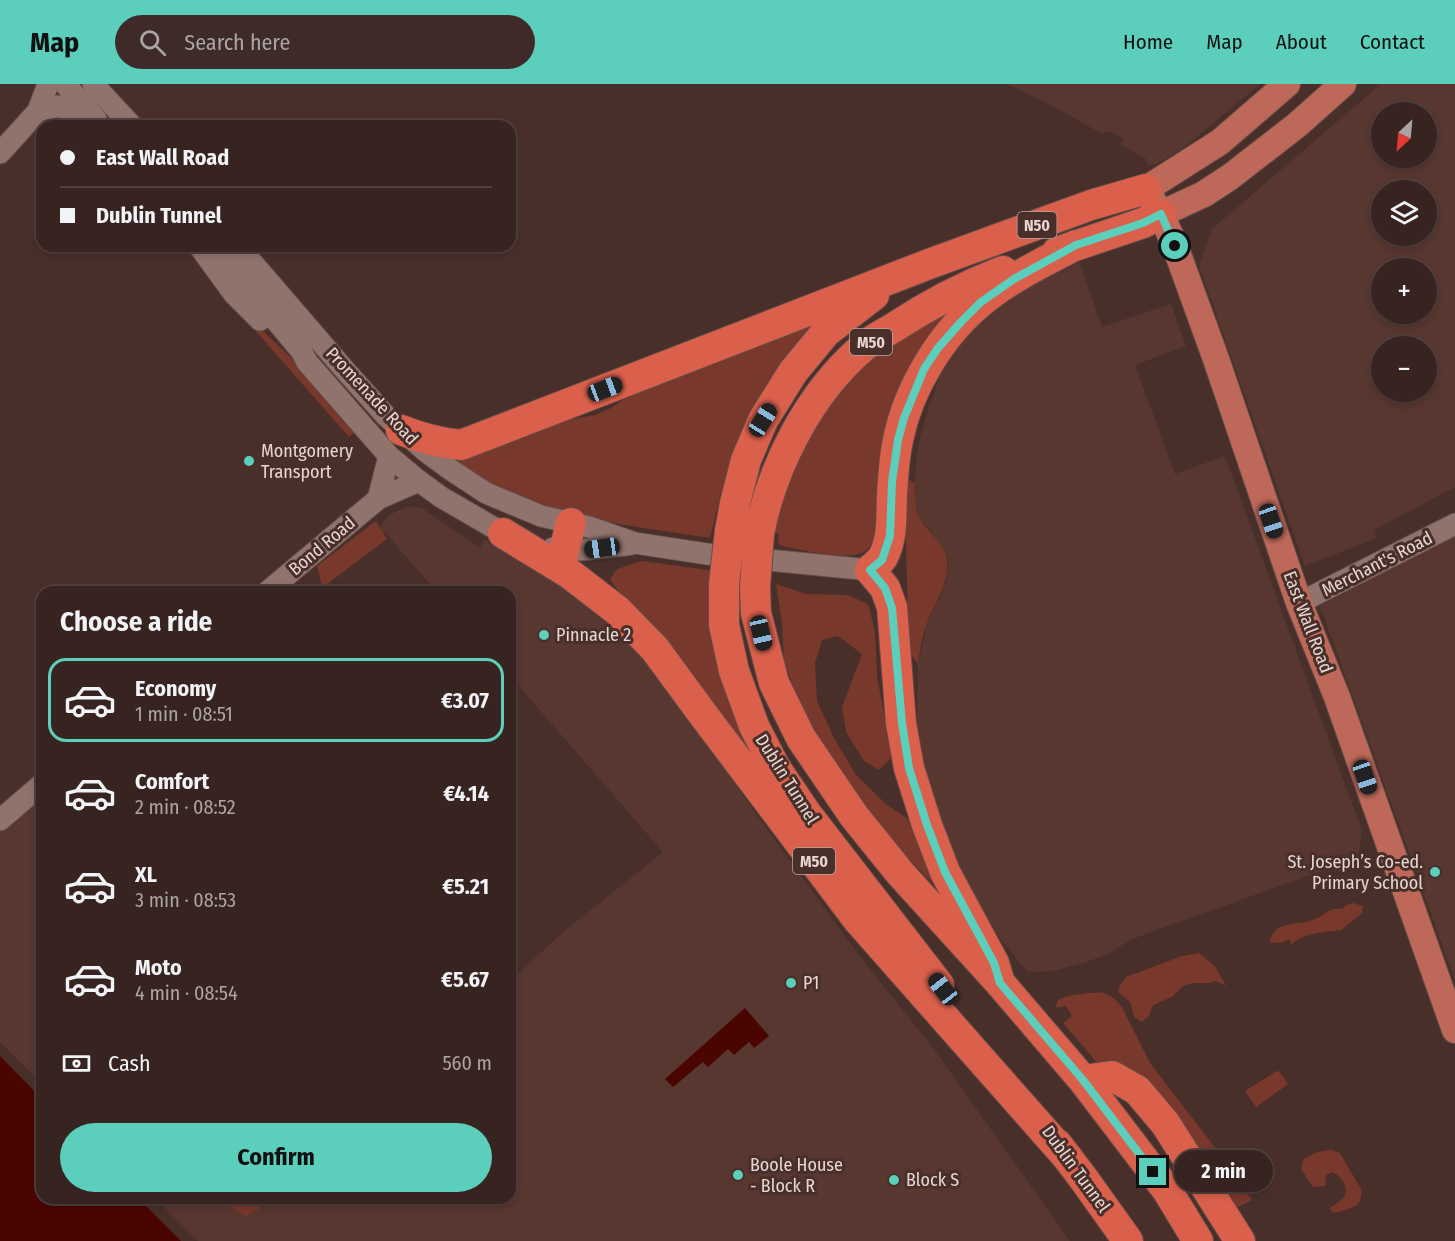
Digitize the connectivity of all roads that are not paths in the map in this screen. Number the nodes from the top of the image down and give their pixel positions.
1 (48, 84) edge
2 (65, 84) edge
3 (93, 84) edge
4 (1287, 84) edge
5 (1343, 84) edge
6 (38, 111) junction
7 (88, 120) edge
8 (96, 120) edge
9 (126, 120) edge
10 (0, 153) edge
11 (1146, 189) junction
12 (1161, 214) junction
13 (1076, 245) junction
14 (203, 252) edge
15 (219, 252) edge
16 (243, 252) edge
17 (929, 264) junction
18 (307, 362) junction
19 (395, 443) junction
20 (419, 481) junction
21 (378, 498) junction
22 (1455, 524) edge
23 (503, 532) joint
24 (565, 547) junction
25 (870, 570) junction
26 (274, 586) edge
27 (1299, 603) junction
28 (36, 789) edge
29 (0, 820) edge
30 (1000, 983) junction
31 (1455, 1030) edge
32 (1083, 1080) junction
33 (1068, 1158) junction
34 (1128, 1241) edge
35 (1198, 1241) edge
36 (1240, 1241) edge

1 - 6 street
2 - 8 street
3 - 9 street
4 - 11 main road
5 - 12 main road
6 - 7 street
6 - 10 street
11 - 12 main road, East Wall Road
11 - 17 highway, N50
12 - 13 highway, N50
12 - 27 main road, East Wall Road
13 - 25 highway
13 - 30 highway, Dublin Tunnel / M50, bridge
14 - 18 street, Promenade Road
15 - 18 street, Promenade Road
16 - 19 street, Promenade Road
17 - 19 highway
17 - 33 highway, Dublin Tunnel / M50, bridge
18 - 19 street, Promenade Road
19 - 20 street, Promenade Road
19 - 21 street
19 - 24 street, Promenade Road
20 - 21 street, Bond Road
20 - 23 street, Promenade Road
21 - 26 street, Bond Road
22 - 27 street, Merchant's Road
23 - 24 highway, M50
24 - 25 street, Promenade Road
24 - 33 highway, M50
25 - 30 highway, M50
27 - 31 main road, East Wall Road
28 - 29 street
30 - 32 highway, Dublin Tunnel / M50
32 - 35 highway, Dublin Tunnel / M50
32 - 36 highway
33 - 34 highway, Dublin Tunnel / M50

